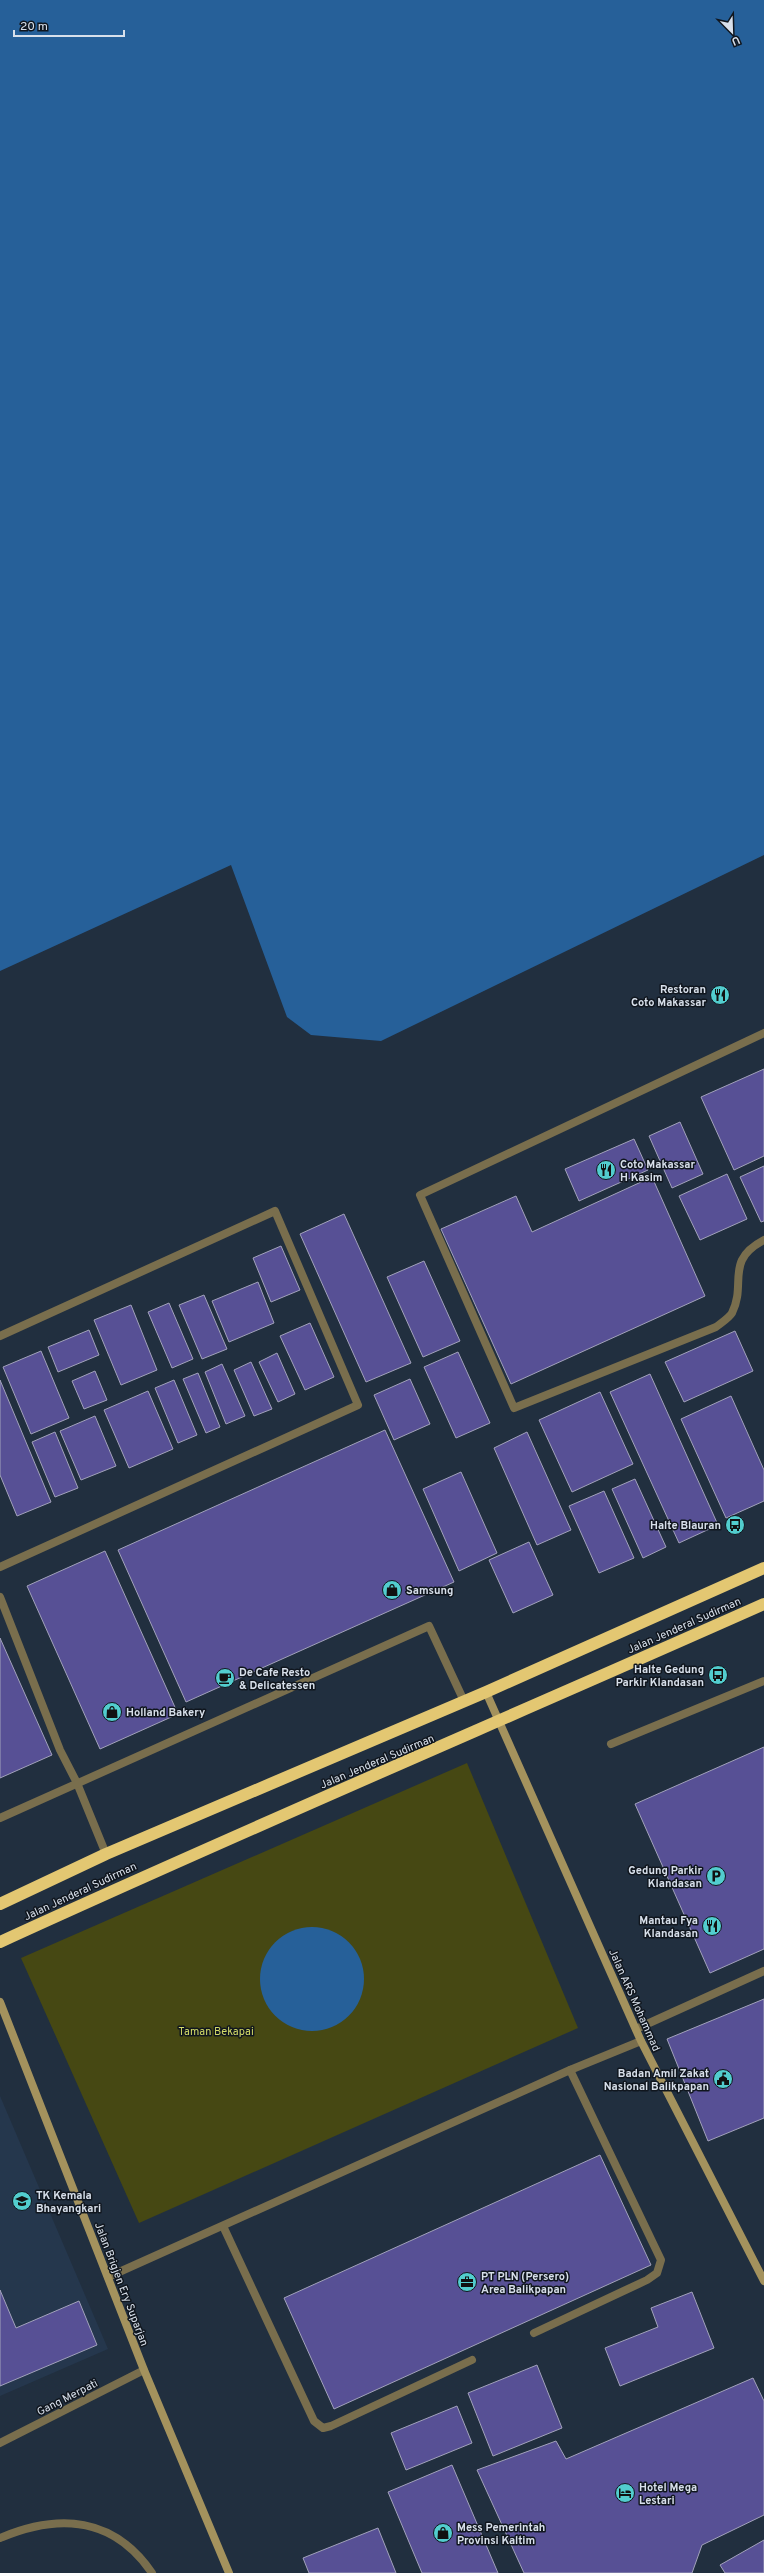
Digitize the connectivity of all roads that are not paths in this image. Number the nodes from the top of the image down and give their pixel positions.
1 (764, 1033) edge
2 (764, 1240) edge
3 (0, 1336) edge
4 (0, 1567) edge
5 (764, 1568) edge
6 (0, 1597) edge
7 (764, 1604) edge
8 (764, 1681) edge
9 (486, 1692) junction
10 (464, 1701) junction
11 (499, 1722) junction
12 (611, 1744) dead end
13 (77, 1784) junction
14 (0, 1818) edge
15 (106, 1854) junction
16 (0, 1904) edge
17 (0, 1942) edge
18 (764, 1971) edge
19 (0, 2002) edge
20 (636, 2029) junction
21 (641, 2041) junction
22 (570, 2070) junction
23 (223, 2226) junction
24 (108, 2277) junction
25 (764, 2281) edge
26 (534, 2333) dead end
27 (472, 2360) dead end
28 (144, 2370) junction
29 (0, 2444) edge
30 (0, 2538) edge
31 (152, 2573) edge
32 (229, 2573) edge

1 - 2 street
3 - 4 street
5 - 9 highway, Jalan Jenderal Sudirman
6 - 13 street
7 - 11 highway, Jalan Jenderal Sudirman
8 - 12 street
9 - 10 highway, Jalan Jenderal Sudirman
9 - 11 street, Jalan ARS Mohammad
10 - 13 street
10 - 15 highway, Jalan Jenderal Sudirman
11 - 17 highway, Jalan Jenderal Sudirman
11 - 20 street, Jalan ARS Mohammad
13 - 14 street
13 - 15 street
15 - 16 highway, Jalan Jenderal Sudirman
18 - 20 street
19 - 24 street, Jalan Brigjen Ery Suparjan
20 - 21 street, Jalan ARS Mohammad
21 - 22 street
21 - 25 street, Jalan ARS Mohammad
22 - 23 street
22 - 26 street
23 - 24 street
23 - 27 street
24 - 28 street, Jalan Brigjen Ery Suparjan
28 - 29 street, Gang Merpati
28 - 32 street, Jalan Brigjen Ery Suparjan
30 - 31 street

